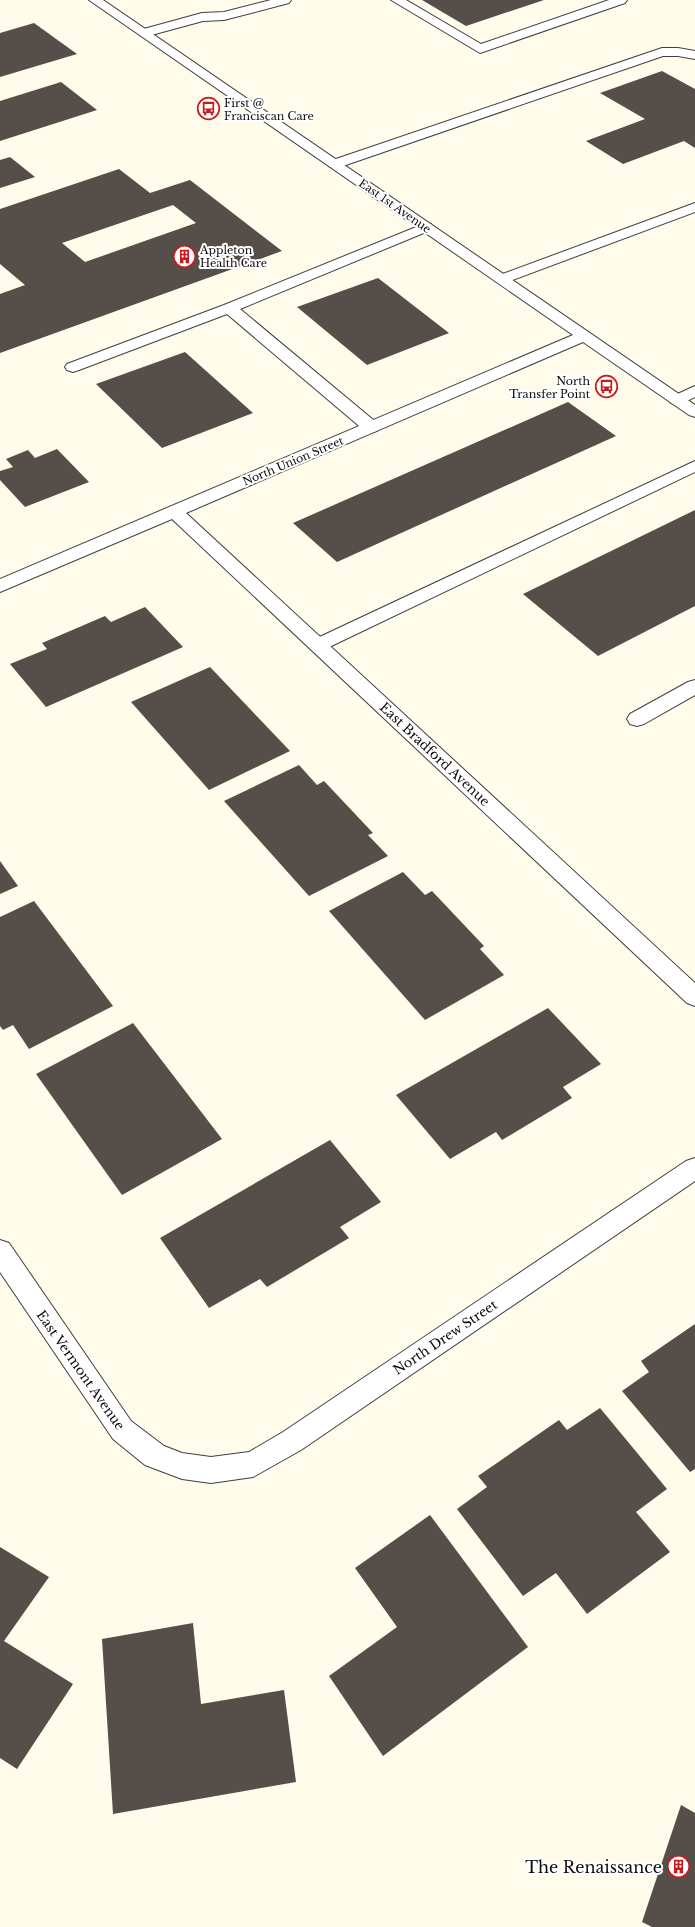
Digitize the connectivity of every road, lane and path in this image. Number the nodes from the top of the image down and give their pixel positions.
1 (96, 0) edge
2 (285, 0) edge
3 (397, 0) edge
4 (621, 0) edge
5 (144, 33) junction
6 (695, 55) edge
7 (335, 164) junction
8 (695, 208) edge
9 (426, 227) junction
10 (502, 279) junction
11 (229, 308) junction
12 (585, 336) junction
13 (73, 367) dead end
14 (695, 391) edge
15 (677, 400) junction
16 (695, 412) edge
17 (371, 428) junction
18 (695, 466) edge
19 (175, 512) junction
20 (0, 586) edge
21 (318, 645) junction
22 (695, 687) edge
23 (637, 719) dead end
24 (695, 997) edge
25 (695, 1168) edge
26 (0, 1251) edge
27 (182, 1466) joint

1 - 5 street, East 1st Avenue
2 - 5 street
3 - 4 street
5 - 7 street, East 1st Avenue
6 - 7 street
7 - 9 street, East 1st Avenue
8 - 10 street
9 - 10 street, East 1st Avenue
9 - 11 street
10 - 12 street, East 1st Avenue
11 - 13 street
11 - 17 street
12 - 15 street, East 1st Avenue
12 - 17 street, North Union Street
14 - 15 street
15 - 16 street, East 1st Avenue
17 - 19 street, North Union Street
18 - 21 street
19 - 20 street, North Union Street
19 - 21 street, East Bradford Avenue
21 - 24 street, East Bradford Avenue
22 - 23 street
25 - 27 street, North Drew Street
26 - 27 street, East Vermont Avenue

